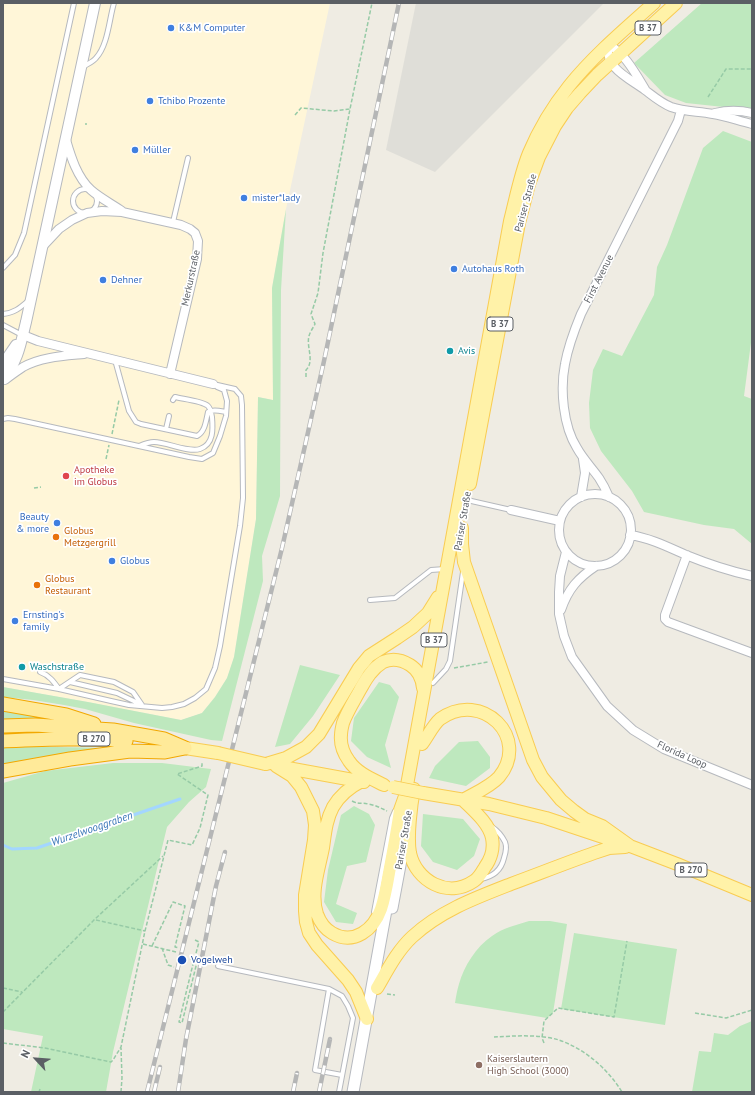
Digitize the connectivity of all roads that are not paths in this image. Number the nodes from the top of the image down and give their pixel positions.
1 (74, 3) edge
2 (95, 3) edge
3 (114, 3) edge
4 (654, 3) edge
5 (676, 3) edge
6 (608, 46) junction
7 (620, 54) junction
8 (611, 62) junction
9 (81, 68) junction
10 (645, 89) junction
11 (681, 110) junction
12 (713, 113) junction
13 (752, 113) edge
14 (752, 124) edge
15 (66, 140) junction
16 (188, 158) dead end
17 (91, 190) junction
18 (122, 212) junction
19 (87, 213) junction
20 (173, 222) junction
21 (43, 246) junction
22 (3, 268) edge
23 (32, 298) junction
24 (3, 314) edge
25 (3, 323) edge
26 (23, 335) junction
27 (91, 354) junction
28 (114, 360) junction
29 (3, 364) edge
30 (170, 374) junction
31 (3, 378) edge
32 (3, 382) edge
33 (214, 384) junction
34 (172, 400) dead end
35 (211, 411) junction
36 (226, 412) junction
37 (169, 416) dead end
38 (3, 419) edge
39 (166, 429) junction
40 (138, 446) junction
41 (582, 456) junction
42 (581, 497) junction
43 (609, 497) junction
44 (467, 500) junction
45 (511, 510) joint
46 (560, 521) junction
47 (462, 528) junction
48 (630, 536) junction
49 (566, 552) junction
50 (687, 555) junction
51 (464, 562) junction
52 (596, 566) junction
53 (447, 569) junction
54 (752, 576) edge
55 (444, 583) junction
56 (370, 600) dead end
57 (559, 614) junction
58 (752, 653) edge
59 (40, 672) dead end
60 (3, 679) edge
61 (70, 682) junction
62 (434, 683) junction
63 (59, 689) junction
64 (423, 697) junction
65 (3, 704) edge
66 (142, 705) junction
67 (3, 726) edge
68 (113, 730) junction
69 (3, 741) edge
70 (422, 744) junction
71 (185, 748) junction
72 (271, 765) junction
73 (3, 771) edge
74 (362, 782) junction
75 (752, 785) edge
76 (389, 786) junction
77 (408, 798) junction
78 (463, 800) junction
79 (630, 846) junction
80 (752, 895) edge
81 (375, 921) junction
82 (380, 941) junction
83 (218, 966) dead end
84 (329, 989) junction
85 (381, 991) junction
86 (367, 1019) junction
87 (342, 1075) junction
88 (339, 1092) edge
89 (353, 1092) edge
90 (358, 1092) edge

1 - 22 lane
2 - 9 street
3 - 9 lane
4 - 6 main road, Pariser Straße / B 37
5 - 7 main road, Pariser Straße / B 37
6 - 7 street
6 - 8 street
6 - 53 main road, Pariser Straße / B 37
7 - 8 main road, Pariser Straße / B 37
7 - 10 street
8 - 10 street
8 - 44 main road, Pariser Straße / B 37
9 - 15 street
10 - 11 street
11 - 12 street
11 - 41 street, First Avenue
12 - 13 street
12 - 14 street
15 - 17 street, Merkurstraße
15 - 21 street
16 - 20 lane
17 - 18 street, Merkurstraße
17 - 19 lane
17 - 19 lane
18 - 19 street, Merkurstraße
18 - 20 street, Merkurstraße
19 - 21 street, Merkurstraße
20 - 30 street, Merkurstraße
21 - 23 street
23 - 24 lane
23 - 26 street
25 - 26 lane
26 - 27 street
26 - 29 street
26 - 31 street
27 - 28 street
27 - 32 street
28 - 30 street
28 - 39 lane
30 - 33 street
33 - 36 lane
33 - 66 lane
34 - 35 lane
35 - 36 lane
35 - 39 lane
35 - 40 lane
36 - 40 lane
37 - 39 lane
38 - 40 lane
41 - 42 street, First Avenue
41 - 43 street, First Avenue
42 - 43 street
42 - 46 street
43 - 48 street
44 - 45 lane
44 - 47 main road, Pariser Straße / B 37
45 - 46 street
46 - 49 street
47 - 51 main road
47 - 62 main road, Pariser Straße / B 37
48 - 50 street
48 - 52 street
49 - 52 street
49 - 57 street, Florida Loop
50 - 54 street
50 - 58 street
51 - 62 lane
51 - 79 main road
52 - 57 street
53 - 55 main road, Pariser Straße / B 37
53 - 56 lane
55 - 64 main road, Pariser Straße / B 37
55 - 72 main road
57 - 75 street, Florida Loop
59 - 63 lane
60 - 63 lane
61 - 63 lane
61 - 66 lane
61 - 66 lane
62 - 70 main road, Pariser Straße / B 37
63 - 66 lane
64 - 76 main road
64 - 77 main road, Pariser Straße / B 37
65 - 68 highway
67 - 68 highway, B 270
68 - 71 highway, B 270
69 - 71 highway, B 270
70 - 77 main road, Pariser Straße / B 37
70 - 78 main road
71 - 72 main road, B 270, bridge
71 - 73 highway
72 - 74 main road, B 270
72 - 86 main road
74 - 76 main road, B 270
74 - 81 main road
76 - 78 main road, B 270, bridge
77 - 78 main road
77 - 81 main road
77 - 82 main road, Pariser Straße
77 - 85 main road, Pariser Straße
78 - 79 main road, B 270
79 - 80 main road, B 270
79 - 85 main road
81 - 82 lane
82 - 86 main road, Pariser Straße
83 - 84 lane
84 - 87 lane
84 - 87 lane
85 - 90 main road, Pariser Straße
86 - 89 main road, Pariser Straße
87 - 88 lane

